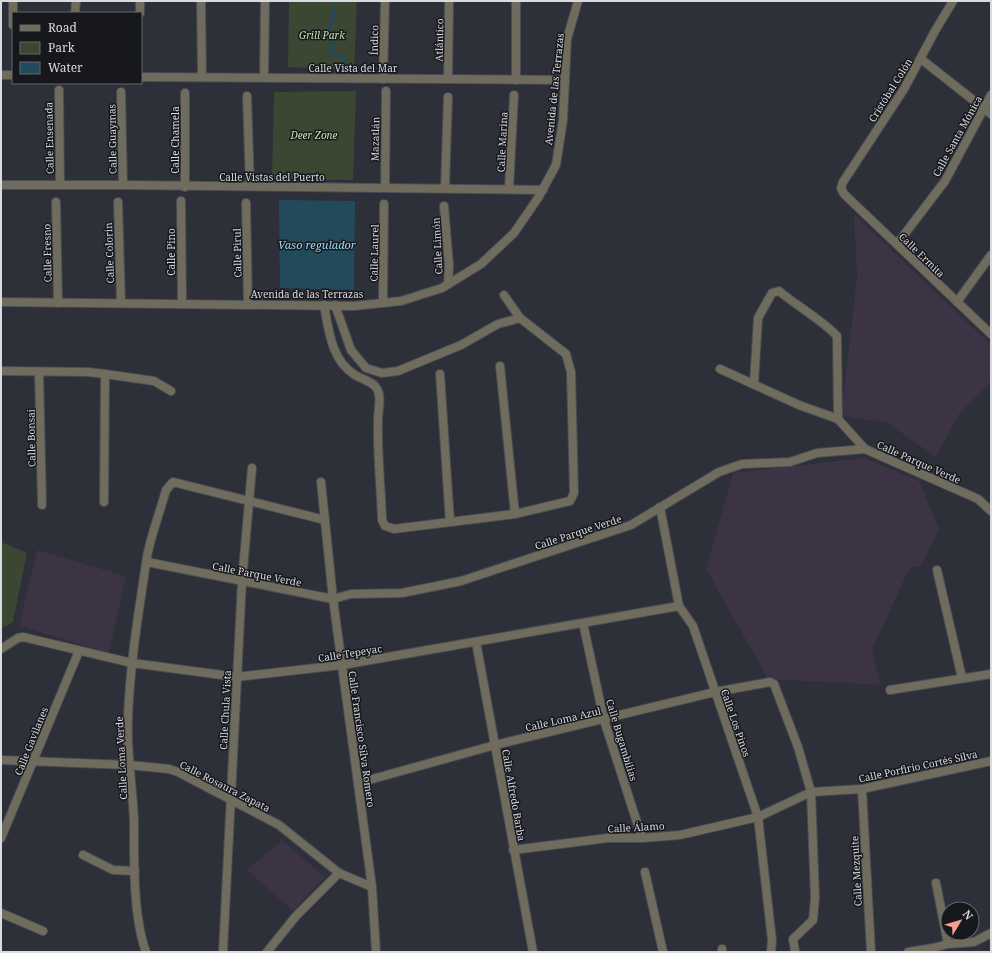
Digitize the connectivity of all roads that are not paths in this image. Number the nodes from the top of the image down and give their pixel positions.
1 (13, 1) edge
2 (76, 1) edge
3 (140, 1) edge
4 (201, 1) edge
5 (265, 1) edge
6 (385, 1) edge
7 (449, 1) edge
8 (516, 1) edge
9 (578, 1) edge
10 (953, 1) edge
11 (13, 12) edge
12 (76, 12) edge
13 (140, 12) edge
14 (921, 58) junction
15 (1, 75) edge
16 (12, 75) edge
17 (142, 77) edge
18 (202, 77) junction
19 (264, 78) junction
20 (383, 79) junction
21 (448, 79) junction
22 (516, 80) junction
23 (565, 80) junction
24 (59, 90) dead end
25 (386, 91) dead end
26 (121, 92) dead end
27 (185, 93) dead end
28 (514, 95) dead end
29 (991, 95) edge
30 (247, 96) dead end
31 (448, 97) dead end
32 (983, 108) junction
33 (991, 114) edge
34 (123, 185) junction
35 (1, 186) edge
36 (60, 186) junction
37 (250, 186) junction
38 (185, 187) junction
39 (385, 188) junction
40 (445, 188) junction
41 (841, 188) joint
42 (509, 189) junction
43 (543, 190) junction
44 (181, 201) dead end
45 (56, 202) dead end
46 (118, 202) dead end
47 (246, 203) dead end
48 (384, 204) dead end
49 (444, 206) dead end
50 (897, 244) junction
51 (991, 255) edge
52 (448, 284) junction
53 (504, 295) dead end
54 (1, 302) edge
55 (383, 302) junction
56 (957, 302) junction
57 (58, 303) junction
58 (121, 303) junction
59 (182, 304) junction
60 (248, 304) junction
61 (324, 305) junction
62 (335, 305) junction
63 (520, 318) junction
64 (991, 334) edge
65 (500, 366) dead end
66 (720, 369) dead end
67 (1, 371) edge
68 (39, 372) junction
69 (105, 374) junction
70 (440, 374) dead end
71 (754, 384) junction
72 (171, 391) dead end
73 (838, 419) junction
74 (865, 449) junction
75 (252, 468) dead end
76 (321, 482) dead end
77 (249, 500) junction
78 (104, 502) dead end
79 (42, 505) dead end
80 (660, 507) junction
81 (991, 511) edge
82 (515, 514) junction
83 (325, 520) junction
84 (450, 522) junction
85 (147, 562) junction
86 (937, 570) dead end
87 (242, 581) junction
88 (333, 599) junction
89 (679, 606) junction
90 (583, 623) junction
91 (476, 642) junction
92 (1, 649) edge
93 (79, 651) junction
94 (132, 663) junction
95 (342, 665) junction
96 (991, 674) edge
97 (237, 677) junction
98 (962, 678) junction
99 (890, 690) dead end
100 (715, 692) junction
101 (604, 720) junction
102 (495, 746) junction
103 (1, 760) edge
104 (991, 761) edge
105 (34, 762) junction
106 (129, 766) junction
107 (358, 782) junction
108 (862, 790) junction
109 (811, 792) junction
110 (231, 799) junction
111 (758, 817) junction
112 (1, 838) edge
113 (642, 838) junction
114 (513, 850) junction
115 (83, 855) dead end
116 (134, 871) junction
117 (645, 872) dead end
118 (339, 873) junction
119 (936, 884) dead end
120 (372, 887) junction
121 (1, 913) edge
122 (44, 931) dead end
123 (991, 933) edge
124 (948, 944) junction
125 (795, 951) edge
126 (146, 952) edge
127 (224, 952) edge
128 (267, 952) edge
129 (376, 952) edge
130 (532, 952) edge
131 (663, 952) edge
132 (771, 952) edge
133 (871, 952) edge
134 (908, 952) edge

1 - 11 street
2 - 12 street
3 - 13 street
4 - 18 street
5 - 19 street
6 - 20 street, Índico
7 - 21 street, Atlántico
8 - 22 street
9 - 23 street, Avenida de las Terrazas
10 - 14 street, Cristóbal Colón
14 - 32 street
14 - 41 street, Cristóbal Colón
15 - 16 street
17 - 18 street, Calle Vista del Mar
18 - 19 street, Calle Vista del Mar
19 - 20 street, Calle Vista del Mar
20 - 21 street, Calle Vista del Mar
21 - 22 street, Calle Vista del Mar
22 - 23 street, Calle Vista del Mar
23 - 43 street, Avenida de las Terrazas
24 - 36 street, Calle Ensenada
25 - 39 street, Mazatlán
26 - 34 street, Calle Guaymas
27 - 38 street, Calle Chamela
28 - 42 street, Calle Marina
29 - 32 street, Calle Santa Mónica
30 - 37 street
31 - 40 street
32 - 33 street
32 - 50 street, Calle Santa Mónica
34 - 36 street, Calle Vistas del Puerto
34 - 38 street, Calle Vistas del Puerto
35 - 36 street, Calle Vistas del Puerto
37 - 38 street, Calle Vistas del Puerto
37 - 39 street, Calle Vistas del Puerto
39 - 40 street, Calle Vistas del Puerto
40 - 42 street, Calle Vistas del Puerto
41 - 50 street, Calle Ermita
42 - 43 street, Calle Vistas del Puerto
43 - 52 street, Avenida de las Terrazas
44 - 59 street, Calle Pino
45 - 57 street, Calle Fresno
46 - 58 street, Calle Colorin
47 - 60 street, Calle Pirul
48 - 55 street, Calle Laurel
49 - 52 street, Calle Limón
50 - 56 street, Calle Ermita
51 - 56 street
52 - 55 street, Avenida de las Terrazas
53 - 63 street
54 - 57 street, Avenida de las Terrazas
55 - 62 street, Avenida de las Terrazas
56 - 64 street, Calle Ermita
57 - 58 street, Avenida de las Terrazas
58 - 59 street, Avenida de las Terrazas
59 - 60 street, Avenida de las Terrazas
60 - 61 street, Avenida de las Terrazas
61 - 62 street, Avenida de las Terrazas
61 - 84 street
62 - 63 street
63 - 82 street
65 - 82 street
66 - 71 street
67 - 68 street
68 - 69 street
68 - 79 street, Calle Bonsai
69 - 72 street
69 - 78 street
70 - 84 street
71 - 73 street
71 - 73 street
73 - 74 street
74 - 80 street, Calle Parque Verde
74 - 81 street, Calle Parque Verde
75 - 77 street, Calle Chula Vista
76 - 83 street, Calle Francisco Silva Romero
77 - 83 street
77 - 85 street, Calle Loma Verde
77 - 87 street, Calle Chula Vista
80 - 88 street, Calle Parque Verde
80 - 89 street, Calle Los Pinos
82 - 84 street
83 - 88 street, Calle Francisco Silva Romero
85 - 87 street, Calle Parque Verde
85 - 94 street, Calle Loma Verde
86 - 98 street
87 - 88 street, Calle Parque Verde
87 - 97 street, Calle Chula Vista
88 - 95 street, Calle Francisco Silva Romero
89 - 90 street, Calle Tepeyac
89 - 100 street, Calle Los Pinos
90 - 91 street, Calle Tepeyac
90 - 101 street, Calle Bugambilias
91 - 95 street, Calle Tepeyac
91 - 102 street, Calle Alfredo Barba
92 - 93 street, Calle Tepeyac
93 - 94 street, Calle Tepeyac
93 - 105 street, Calle Gavilanes
94 - 97 street, Calle Tepeyac
94 - 106 street, Calle Loma Verde
95 - 97 street, Calle Tepeyac
95 - 107 street, Calle Francisco Silva Romero
96 - 98 street
97 - 110 street, Calle Chula Vista
98 - 99 street
100 - 101 street, Calle Loma Azul
100 - 109 street, Calle Loma Azul
100 - 111 street, Calle Los Pinos
101 - 102 street, Calle Loma Azul
101 - 113 street, Calle Bugambilias
102 - 107 street, Calle Loma Azul
102 - 114 street, Calle Alfredo Barba
103 - 105 street, Calle Rosaura Zapata
104 - 108 street, Calle Porfirio Cortés Silva
105 - 106 street, Calle Rosaura Zapata
105 - 112 street, Calle Gavilanes
106 - 110 street, Calle Rosaura Zapata
106 - 116 street, Calle Loma Verde
107 - 120 street, Calle Francisco Silva Romero
108 - 109 street, Calle Porfirio Cortés Silva
108 - 133 street, Calle Mezquite
109 - 111 street, Calle Porfirio Cortés Silva
109 - 125 street
110 - 118 street, Calle Rosaura Zapata
110 - 127 street, Calle Chula Vista
111 - 113 street, Calle Álamo
111 - 132 street, Calle Los Pinos
113 - 114 street, Calle Álamo
114 - 130 street, Calle Alfredo Barba
115 - 116 street
116 - 126 street, Calle Loma Verde
117 - 131 street
118 - 120 street, Calle Rosaura Zapata
118 - 128 street
119 - 124 street
120 - 129 street, Calle Francisco Silva Romero
121 - 122 street
123 - 124 street
124 - 134 street

